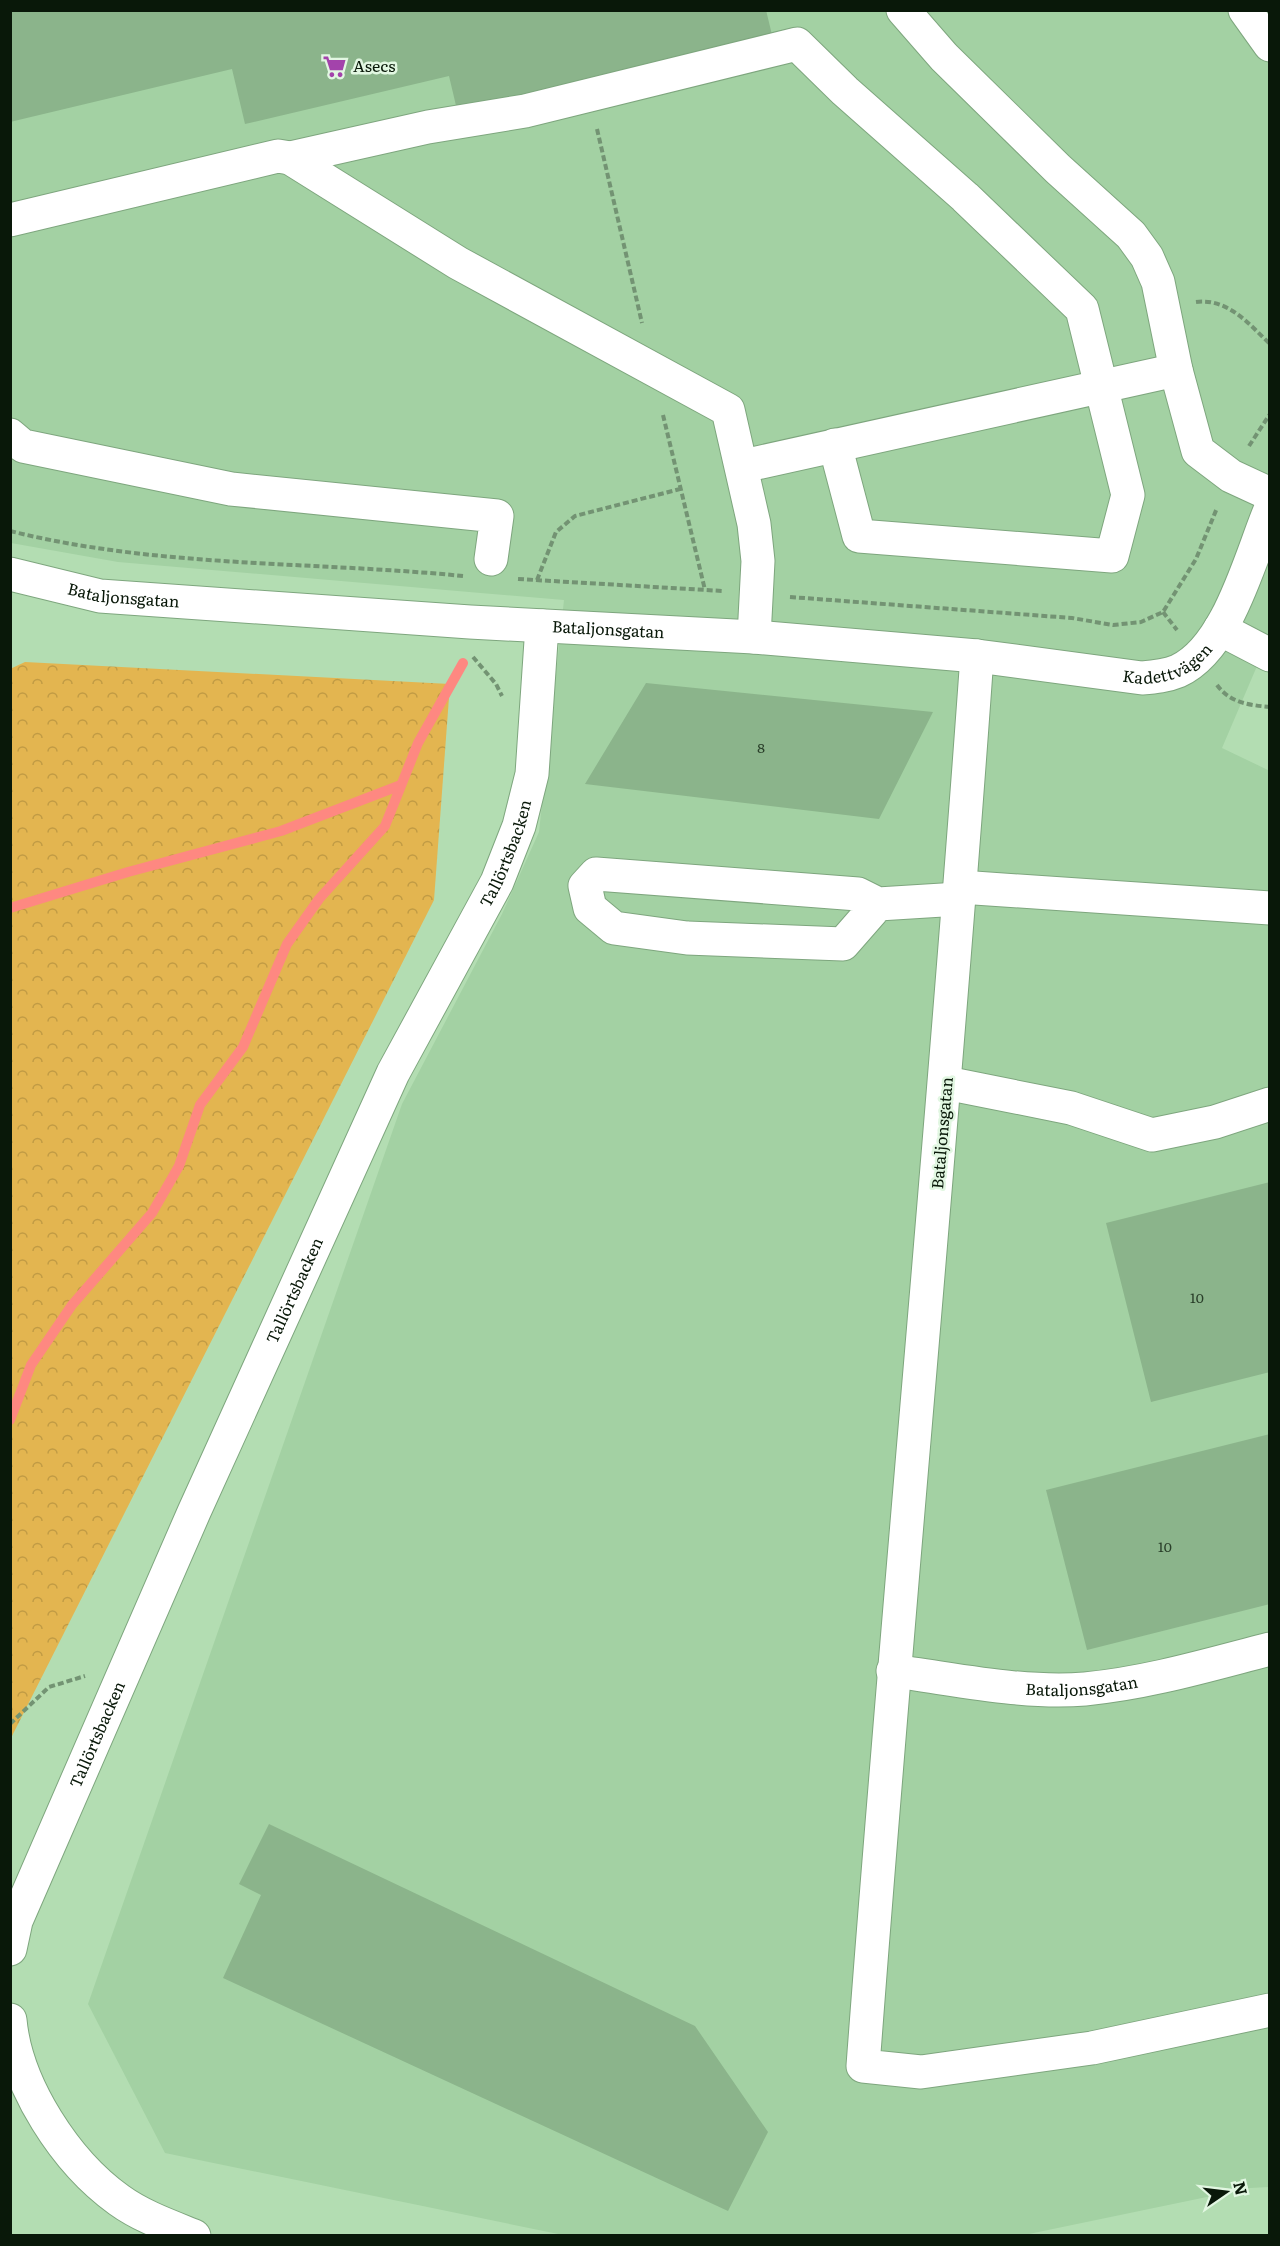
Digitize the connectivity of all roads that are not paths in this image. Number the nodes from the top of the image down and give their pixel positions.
1 (903, 10) edge
2 (1245, 10) edge
3 (1269, 45) edge
4 (290, 158) junction
5 (10, 220) edge
6 (1176, 370) junction
7 (1102, 386) junction
8 (10, 435) edge
9 (835, 445) junction
10 (743, 466) junction
11 (1269, 494) edge
12 (1269, 510) edge
13 (493, 572) road end
14 (10, 574) edge
15 (542, 626) junction
16 (1220, 629) junction
17 (753, 637) junction
18 (1269, 655) edge
19 (977, 656) junction
20 (960, 893) junction
21 (878, 904) junction
22 (1269, 908) edge
23 (946, 1083) junction
24 (1269, 1104) edge
25 (1269, 1649) edge
26 (893, 1671) junction
27 (10, 1948) edge
28 (1269, 2010) edge
29 (10, 2020) edge
30 (194, 2235) edge

1 - 6 main road
2 - 3 main road
4 - 5 main road
4 - 7 main road
4 - 10 main road
6 - 7 main road
6 - 11 main road
7 - 9 main road
7 - 9 main road
8 - 13 main road
9 - 10 main road
10 - 17 main road
12 - 16 main road, Kadettvägen
14 - 15 main road, Bataljonsgatan
15 - 17 main road, Bataljonsgatan
15 - 27 main road, Tallörtsbacken
16 - 18 main road
16 - 19 main road, Kadettvägen
17 - 19 main road, Bataljonsgatan
19 - 20 main road, Bataljonsgatan
20 - 21 main road
20 - 22 main road
20 - 23 main road, Bataljonsgatan
21 - 21 main road
23 - 24 main road
23 - 26 main road, Bataljonsgatan
25 - 26 main road, Bataljonsgatan
26 - 28 main road, Bataljonsgatan
29 - 30 main road

